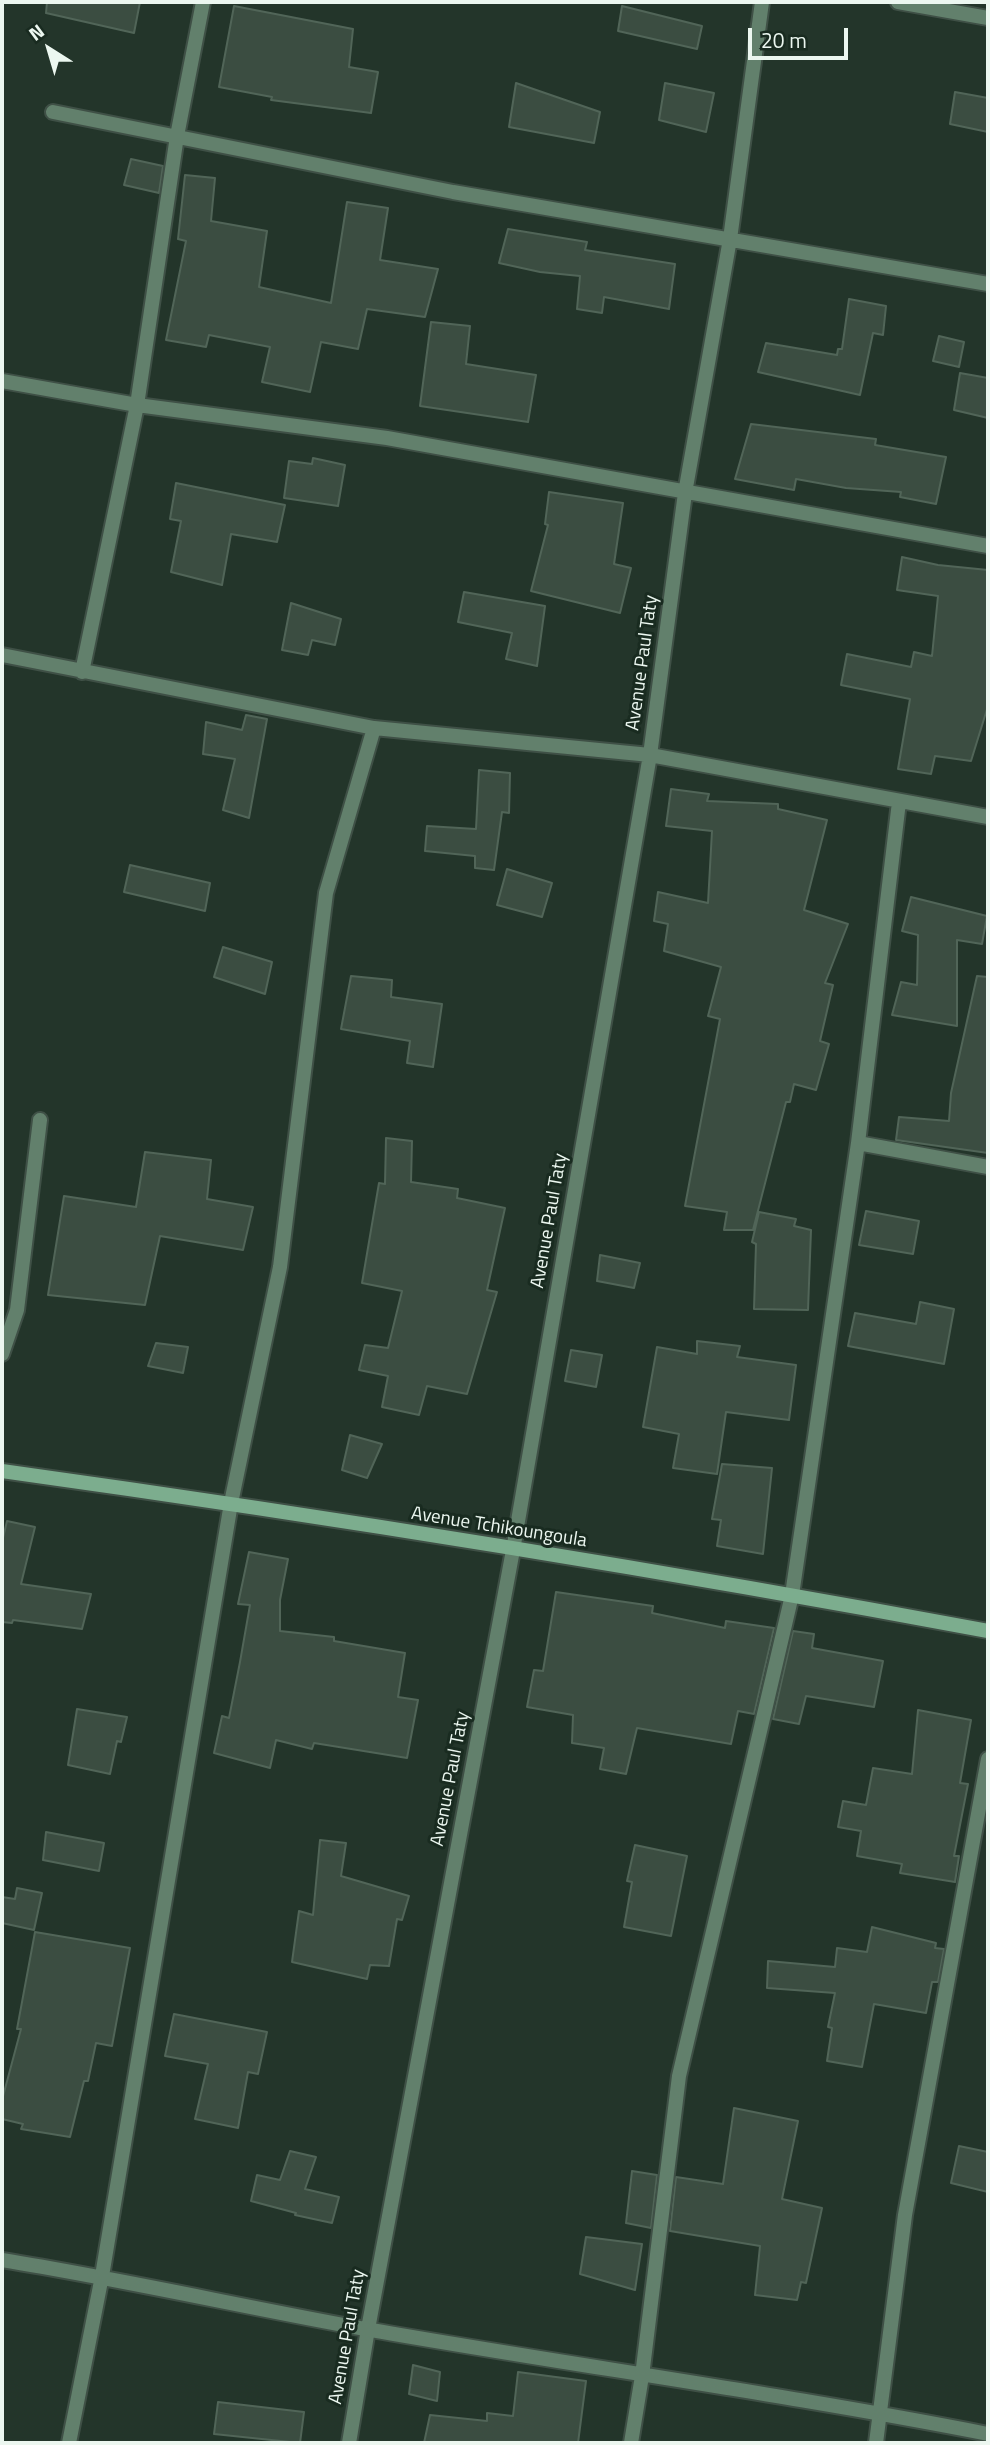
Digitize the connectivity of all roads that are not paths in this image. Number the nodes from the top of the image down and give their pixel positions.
1 (202, 2) edge
2 (762, 2) edge
3 (898, 2) edge
4 (988, 18) edge
5 (53, 112) dead end
6 (177, 136) junction
7 (730, 239) junction
8 (988, 284) edge
9 (2, 380) edge
10 (136, 404) junction
11 (685, 493) junction
12 (988, 546) edge
13 (2, 655) edge
14 (82, 672) junction
15 (374, 728) junction
16 (650, 755) junction
17 (899, 802) junction
18 (988, 817) edge
19 (40, 1120) dead end
20 (858, 1143) junction
21 (988, 1167) edge
22 (2, 1354) edge
23 (2, 1471) edge
24 (231, 1503) junction
25 (513, 1550) junction
26 (792, 1595) junction
27 (988, 1631) edge
28 (988, 1759) edge
29 (2, 2260) edge
30 (102, 2276) junction
31 (368, 2329) junction
32 (642, 2376) junction
33 (881, 2413) junction
34 (988, 2434) edge
35 (69, 2443) edge
36 (349, 2443) edge
37 (631, 2443) edge
38 (876, 2443) edge

1 - 6 street
2 - 7 street, Avenue Paul Taty
3 - 4 street
5 - 6 street
6 - 7 street
6 - 10 street
7 - 8 street
7 - 11 street, Avenue Paul Taty
9 - 10 street
10 - 11 street
10 - 14 street
11 - 12 street
11 - 16 street, Avenue Paul Taty
13 - 14 street
14 - 15 street
15 - 16 street
15 - 24 street
16 - 17 street
16 - 25 street, Avenue Paul Taty
17 - 18 street
17 - 20 street
19 - 22 street
20 - 21 street
20 - 26 street
23 - 24 street, Avenue Tchikoungoula
24 - 25 street, Avenue Tchikoungoula
24 - 30 street
25 - 26 street, Avenue Tchikoungoula
25 - 31 street, Avenue Paul Taty
26 - 27 street, Avenue Tchikoungoula
26 - 32 street
28 - 33 street
29 - 30 street
30 - 31 street
30 - 35 street
31 - 32 street
31 - 36 street, Avenue Paul Taty
32 - 33 street
32 - 37 street
33 - 34 street
33 - 38 street

